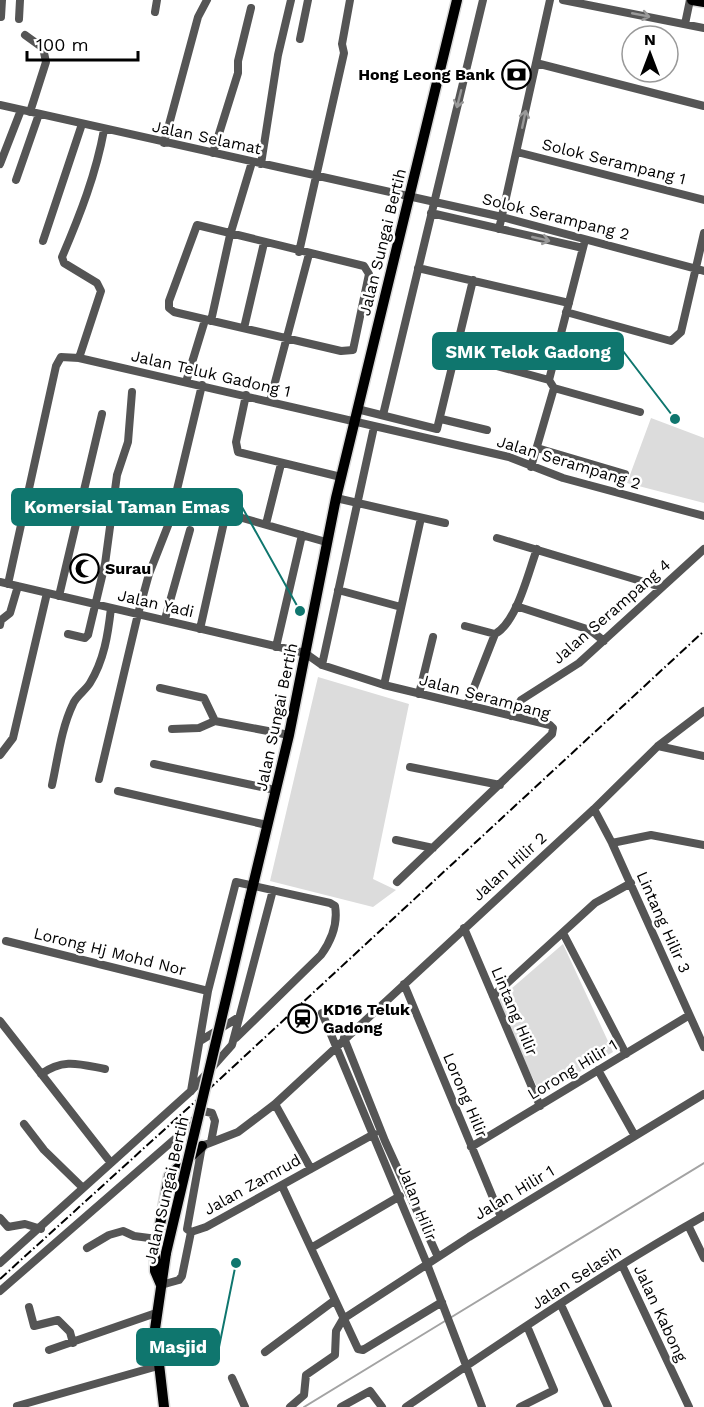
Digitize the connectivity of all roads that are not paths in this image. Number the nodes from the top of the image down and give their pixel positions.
1 (2, 0) edge
2 (20, 0) edge
3 (156, 0) edge
4 (207, 0) edge
5 (291, 0) edge
6 (308, 0) edge
7 (350, 0) edge
8 (483, 0) edge
9 (550, 0) edge
10 (563, 0) edge
11 (691, 0) edge
12 (457, 1) edge
13 (704, 3) edge
14 (251, 8) dead end
15 (155, 12) dead end
16 (1, 17) edge
17 (19, 19) dead end
18 (685, 24) junction
19 (704, 28) edge
20 (25, 35) dead end
21 (300, 39) dead end
22 (536, 63) junction
23 (0, 105) edge
24 (704, 106) edge
25 (30, 112) junction
26 (82, 124) junction
27 (104, 130) junction
28 (164, 144) junction
29 (517, 152) junction
30 (213, 153) junction
31 (256, 163) junction
32 (0, 164) edge
33 (315, 176) junction
34 (16, 180) dead end
35 (409, 196) junction
36 (704, 200) edge
37 (434, 201) junction
38 (431, 213) junction
39 (502, 218) junction
40 (500, 229) junction
41 (704, 233) edge
42 (230, 235) junction
43 (585, 238) junction
44 (43, 241) dead end
45 (264, 243) junction
46 (582, 248) junction
47 (298, 252) junction
48 (309, 254) junction
49 (418, 268) junction
50 (700, 270) edge
51 (473, 280) junction
52 (568, 307) junction
53 (208, 320) junction
54 (244, 328) junction
55 (288, 338) junction
56 (456, 355) junction
57 (79, 358) junction
58 (186, 382) junction
59 (552, 384) junction
60 (202, 385) junction
61 (132, 393) dead end
62 (246, 395) junction
63 (270, 402) junction
64 (357, 409) junction
65 (640, 412) dead end
66 (102, 414) dead end
67 (383, 415) junction
68 (441, 419) junction
69 (354, 422) junction
70 (374, 427) junction
71 (487, 430) dead end
72 (537, 448) junction
73 (281, 464) junction
74 (531, 467) junction
75 (625, 474) dead end
76 (340, 477) junction
77 (336, 498) junction
78 (357, 503) junction
79 (704, 516) edge
80 (421, 518) junction
81 (445, 523) dead end
82 (266, 524) junction
83 (190, 530) dead end
84 (302, 535) junction
85 (497, 538) dead end
86 (326, 542) junction
87 (537, 549) junction
88 (704, 549) edge
89 (4, 583) edge
90 (18, 586) junction
91 (661, 587) junction
92 (338, 591) junction
93 (47, 593) junction
94 (59, 596) junction
95 (95, 604) junction
96 (516, 606) junction
97 (401, 607) junction
98 (111, 608) junction
99 (138, 614) junction
100 (165, 619) junction
101 (0, 626) edge
102 (465, 626) dead end
103 (200, 629) junction
104 (68, 634) dead end
105 (495, 634) junction
106 (433, 637) dead end
107 (604, 641) junction
108 (276, 647) junction
109 (305, 653) junction
110 (322, 665) junction
111 (384, 685) junction
112 (160, 687) dead end
113 (419, 694) junction
114 (467, 705) junction
115 (704, 711) edge
116 (511, 716) junction
117 (214, 722) junction
118 (172, 729) dead end
119 (288, 735) junction
120 (658, 746) junction
121 (0, 755) edge
122 (704, 756) edge
123 (154, 764) dead end
124 (410, 767) dead end
125 (99, 779) dead end
126 (52, 785) dead end
127 (501, 785) junction
128 (276, 790) junction
129 (118, 791) dead end
130 (594, 809) junction
131 (267, 825) junction
132 (396, 840) dead end
133 (612, 843) junction
134 (704, 845) edge
135 (433, 848) junction
136 (397, 882) dead end
137 (631, 883) junction
138 (253, 885) junction
139 (273, 890) junction
140 (464, 928) junction
141 (563, 933) junction
142 (6, 941) dead end
143 (404, 984) junction
144 (208, 991) junction
145 (493, 996) junction
146 (322, 1013) dead end
147 (688, 1016) junction
148 (239, 1017) junction
149 (0, 1021) edge
150 (236, 1038) junction
151 (344, 1038) junction
152 (200, 1041) junction
153 (336, 1046) junction
154 (704, 1047) edge
155 (626, 1054) junction
156 (105, 1069) dead end
157 (598, 1070) junction
158 (40, 1074) junction
159 (191, 1091) junction
160 (704, 1094) edge
161 (275, 1104) junction
162 (540, 1106) junction
163 (24, 1124) dead end
164 (374, 1134) junction
165 (635, 1136) junction
166 (207, 1144) junction
167 (471, 1147) junction
168 (111, 1162) junction
169 (311, 1169) junction
170 (282, 1186) junction
171 (82, 1188) junction
172 (400, 1196) junction
173 (704, 1216) edge
174 (501, 1217) junction
175 (0, 1218) edge
176 (688, 1225) junction
177 (41, 1229) junction
178 (191, 1232) junction
179 (158, 1239) junction
180 (87, 1248) dead end
181 (311, 1248) junction
182 (438, 1257) junction
183 (704, 1258) edge
184 (0, 1263) edge
185 (427, 1263) junction
186 (622, 1265) junction
187 (161, 1285) junction
188 (0, 1291) edge
189 (335, 1300) junction
190 (442, 1302) junction
191 (561, 1305) junction
192 (29, 1307) dead end
193 (156, 1313) junction
194 (343, 1319) junction
195 (527, 1326) junction
196 (73, 1343) junction
197 (49, 1350) dead end
198 (265, 1352) dead end
199 (466, 1365) junction
200 (158, 1366) junction
201 (232, 1378) dead end
202 (17, 1406) edge
203 (164, 1407) edge
204 (245, 1407) edge
205 (290, 1407) edge
206 (341, 1407) edge
207 (382, 1407) edge
208 (406, 1407) edge
209 (482, 1407) edge
210 (520, 1407) edge
211 (608, 1407) edge
212 (689, 1407) edge

1 - 16 street
2 - 17 street
3 - 15 street
4 - 28 street
5 - 31 street
6 - 21 street
7 - 33 street
8 -> 37 street
9 - 22 street
10 -> 18 street
11 - 13 main road
11 - 18 street
12 - 35 main road, Jalan Sungai Bertih
14 - 30 street
18 - 19 street
20 - 25 street
22 - 24 street
29 -> 22 street
23 - 25 street, Jalan Selamat
25 - 26 street, Jalan Selamat
25 - 32 street
25 - 34 street
26 - 27 street, Jalan Selamat
26 - 44 street
27 - 28 street, Jalan Selamat
27 - 57 street
28 - 30 street, Jalan Selamat
29 - 36 street, Solok Serampang 1
29 - 39 street
30 - 31 street, Jalan Selamat
31 - 33 street, Jalan Selamat
31 - 42 street
33 - 35 street, Jalan Selamat
33 - 47 street
35 - 37 street, Solok Serampang 2
35 - 64 main road, Jalan Sungai Bertih
37 - 38 street
37 - 39 street, Solok Serampang 2
38 - 40 street
38 - 49 street
39 - 40 street
39 - 43 street, Solok Serampang 2
40 -> 46 street
41 - 50 street
42 - 45 street
42 - 53 street
42 - 53 street
43 - 46 street
43 - 50 street, Solok Serampang 2
45 - 47 street
45 - 54 street
46 - 52 street
47 - 48 street
48 - 55 street
48 - 55 street
49 - 51 street
49 - 67 street
50 - 52 street
51 - 52 street
51 - 56 street
52 - 59 street
53 - 54 street
53 - 58 street
54 - 55 street
55 - 63 street
56 - 59 street
56 - 68 street
57 - 58 street, Jalan Teluk Gadong 1
57 - 89 street, Jalan Teluk Gadong 1
58 - 60 street, Jalan Teluk Gadong 1
59 - 65 street
59 - 72 street
60 - 62 street, Jalan Teluk Gadong 1
60 - 99 street
61 - 95 street
62 - 63 street, Jalan Teluk Gadong 1
62 - 73 street
63 - 69 street, Jalan Teluk Gadong 1
64 - 67 street
64 - 69 main road, Jalan Sungai Bertih
66 - 94 street
67 - 68 street
68 - 71 street
69 - 70 street, Jalan Serampang 2
69 - 76 main road, Jalan Sungai Bertih
70 - 74 street, Jalan Serampang 2
70 - 78 street
72 - 74 street
72 - 75 street
73 - 76 street
73 - 82 street
74 - 79 street, Jalan Serampang 2
76 - 77 main road, Jalan Sungai Bertih
77 - 78 street
77 - 86 main road, Jalan Sungai Bertih
78 - 80 street
78 - 92 street
80 - 81 street
80 - 97 street
82 - 84 street
82 - 103 street
83 - 100 street
84 - 86 street
84 - 108 street
85 - 87 street
86 - 109 main road, Jalan Sungai Bertih
87 - 91 street
87 - 96 street
88 - 91 street, Jalan Serampang 4
89 - 90 street, Jalan Yadi
90 - 93 street, Jalan Yadi
90 - 101 street
91 - 107 street, Jalan Serampang 4
92 - 97 street
92 - 110 street
93 - 94 street, Jalan Yadi
93 - 121 street
94 - 95 street, Jalan Yadi
95 - 98 street, Jalan Yadi
95 - 104 street
96 - 105 street
96 - 107 street
97 - 111 street
98 - 99 street, Jalan Yadi
98 - 126 street
99 - 100 street, Jalan Yadi
99 - 125 street
100 - 103 street, Jalan Yadi
102 - 105 street
103 - 108 street, Jalan Yadi
105 - 114 street
106 - 113 street
107 - 116 street, Jalan Serampang 4
108 - 109 street, Jalan Yadi
109 - 110 street, Jalan Serampang
109 - 119 main road, Jalan Sungai Bertih
110 - 111 street, Jalan Serampang
111 - 113 street, Jalan Serampang
112 - 117 street
113 - 114 street, Jalan Serampang
114 - 116 street, Jalan Serampang
115 - 120 street, Jalan Hilir 2
116 - 127 street, Jalan Serampang
117 - 118 street
117 - 119 street
119 - 128 main road, Jalan Sungai Bertih
120 - 122 street
120 - 130 street, Jalan Hilir 2
123 - 128 street
124 - 127 street
127 - 135 street, Jalan Serampang
128 - 131 main road, Jalan Sungai Bertih
129 - 131 street
130 - 133 street, Lintang Hilir 3
130 - 140 street, Jalan Hilir 2
131 - 138 main road, Jalan Sungai Bertih
132 - 135 street
133 - 134 street
133 - 137 street, Lintang Hilir 3
135 - 136 street, Jalan Serampang
137 - 141 street
137 - 147 street, Lintang Hilir 3
138 - 139 street
138 - 144 street
138 - 187 main road, Jalan Sungai Bertih, bridge
139 - 148 street
139 - 150 street
140 - 143 street, Jalan Hilir 2
140 - 145 street, Lintang Hilir
141 - 145 street
141 - 155 street
142 - 144 street, Lorong Hj Mohd Nor
143 - 151 street, Jalan Hilir 2
143 - 167 street, Lorong Hilir
144 - 152 street
145 - 162 street, Lintang Hilir
146 - 153 street, Jalan Hilir
147 - 154 street, Lintang Hilir 3
147 - 155 street, Lorong Hilir 1
148 - 150 street
148 - 152 street
149 - 158 street
150 - 159 street
151 - 153 street, Jalan Hilir 2
151 - 182 street
152 - 159 street
153 - 161 street, Jalan Hilir 2
153 - 164 street, Jalan Hilir
155 - 157 street, Lorong Hilir 1
156 - 158 street
157 - 162 street, Lorong Hilir 1
157 - 165 street
158 - 168 street
159 - 168 street
160 - 165 street, Jalan Hilir 1
161 - 166 street, Jalan Hilir 2
161 - 169 street
162 - 167 street, Lorong Hilir 1
163 - 171 street
164 - 169 street, Jalan Zamrud
164 - 172 street, Jalan Hilir
165 - 174 street, Jalan Hilir 1
166 - 178 street, Jalan Zamrud
166 - 179 main road
166 - 188 street
167 - 174 street, Lorong Hilir
168 - 171 street
169 - 170 street, Jalan Zamrud
170 - 178 street, Jalan Zamrud
170 - 181 street
171 - 177 street
172 - 181 street
172 - 185 street, Jalan Hilir
173 - 176 street, Jalan Selasih
174 - 182 street, Jalan Hilir 1
175 - 177 street
176 - 183 street
176 - 186 street, Jalan Selasih
177 - 184 street
178 - 187 street
179 - 180 street
179 - 187 main road
181 - 189 street
182 - 185 street, Jalan Hilir 1
185 - 190 street, Jalan Hilir
185 - 194 street, Jalan Hilir 1
186 - 191 street, Jalan Selasih
186 - 212 street, Jalan Kabong
187 - 193 main road, Jalan Sungai Bertih
189 - 194 street
189 - 198 street
190 - 194 street
190 - 199 street, Jalan Hilir
191 - 195 street, Jalan Selasih
191 - 211 street
192 - 196 street
193 - 196 street
193 - 200 main road, Jalan Sungai Bertih
194 - 205 street
195 - 199 street, Jalan Selasih
195 - 210 street
196 - 197 street
199 - 208 street, Jalan Selasih
199 - 209 street, Jalan Hilir
200 - 202 street
200 - 203 main road, Jalan Sungai Bertih
201 - 204 street
206 - 207 street

